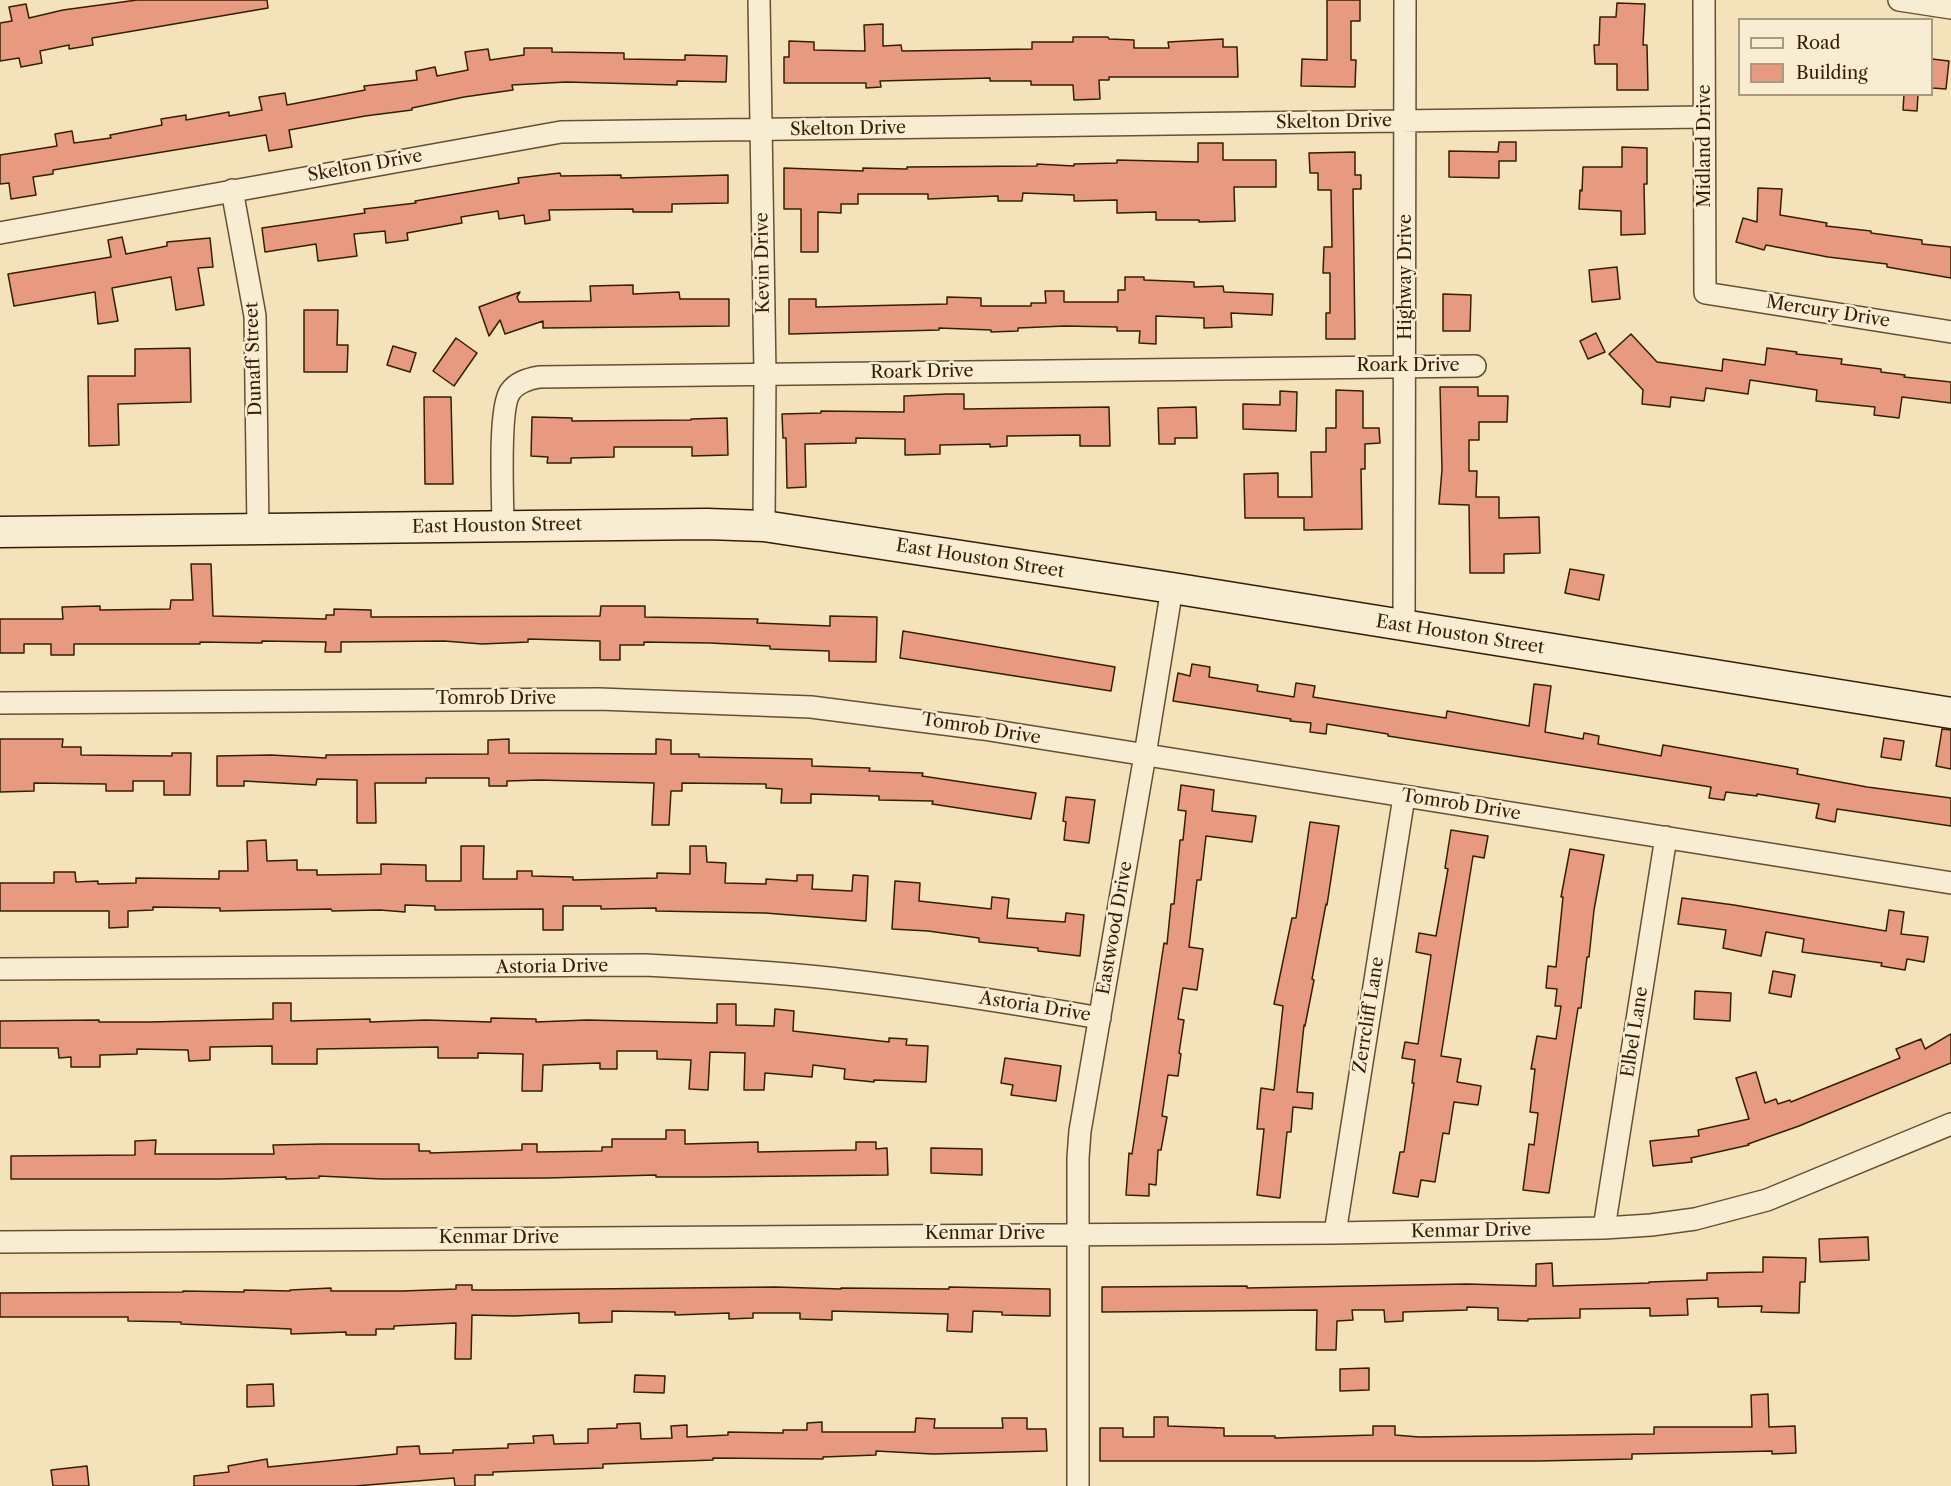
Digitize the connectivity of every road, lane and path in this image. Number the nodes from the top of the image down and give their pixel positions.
1 (759, 0) edge
2 (1405, 0) edge
3 (1704, 0) edge
4 (1899, 0) edge
5 (1951, 8) edge
6 (1704, 117) junction
7 (1405, 121) junction
8 (760, 130) junction
9 (232, 190) junction
10 (0, 233) edge
11 (1706, 293) joint
12 (1951, 332) edge
13 (1406, 366) junction
14 (1475, 366) dead end
15 (765, 374) junction
16 (764, 526) junction
17 (503, 527) junction
18 (258, 529) junction
19 (0, 532) edge
20 (1172, 588) junction
21 (1404, 626) junction
22 (0, 703) edge
23 (1951, 713) edge
24 (1145, 755) junction
25 (1404, 797) junction
26 (1666, 837) junction
27 (1951, 883) edge
28 (0, 969) edge
29 (1100, 1018) junction
30 (1951, 1124) edge
31 (1604, 1228) junction
32 (1335, 1233) junction
33 (1079, 1234) junction
34 (0, 1242) edge
35 (1078, 1486) edge

1 - 8 street, Kevin Drive
2 - 7 street, Highway Drive
3 - 6 street, Midland Drive
4 - 5 street
6 - 7 street, Skelton Drive
6 - 11 street, Midland Drive
7 - 8 street, Skelton Drive
7 - 13 street, Highway Drive
8 - 9 street, Skelton Drive
8 - 15 street, Kevin Drive
9 - 10 street, Skelton Drive
9 - 18 street, Dunaff Street
11 - 12 street, Mercury Drive
13 - 14 street, Roark Drive
13 - 15 street, Roark Drive
13 - 21 street, Highway Drive
15 - 16 street, Kevin Drive
15 - 17 street, Roark Drive
16 - 17 main road, East Houston Street
16 - 20 main road, East Houston Street
17 - 18 main road, East Houston Street
18 - 19 main road, East Houston Street
20 - 21 main road, East Houston Street
20 - 24 street, Eastwood Drive
21 - 23 main road, East Houston Street
22 - 24 street, Tomrob Drive
24 - 25 street, Tomrob Drive
24 - 29 street, Eastwood Drive
25 - 26 street, Tomrob Drive
25 - 32 street, Zerrcliff Lane
26 - 27 street, Tomrob Drive
26 - 31 street, Elbel Lane
28 - 29 street, Astoria Drive
29 - 33 street, Eastwood Drive
30 - 31 street, Kenmar Drive
31 - 32 street, Kenmar Drive
32 - 33 street, Kenmar Drive
33 - 34 street, Kenmar Drive
33 - 35 street, Eastwood Drive

